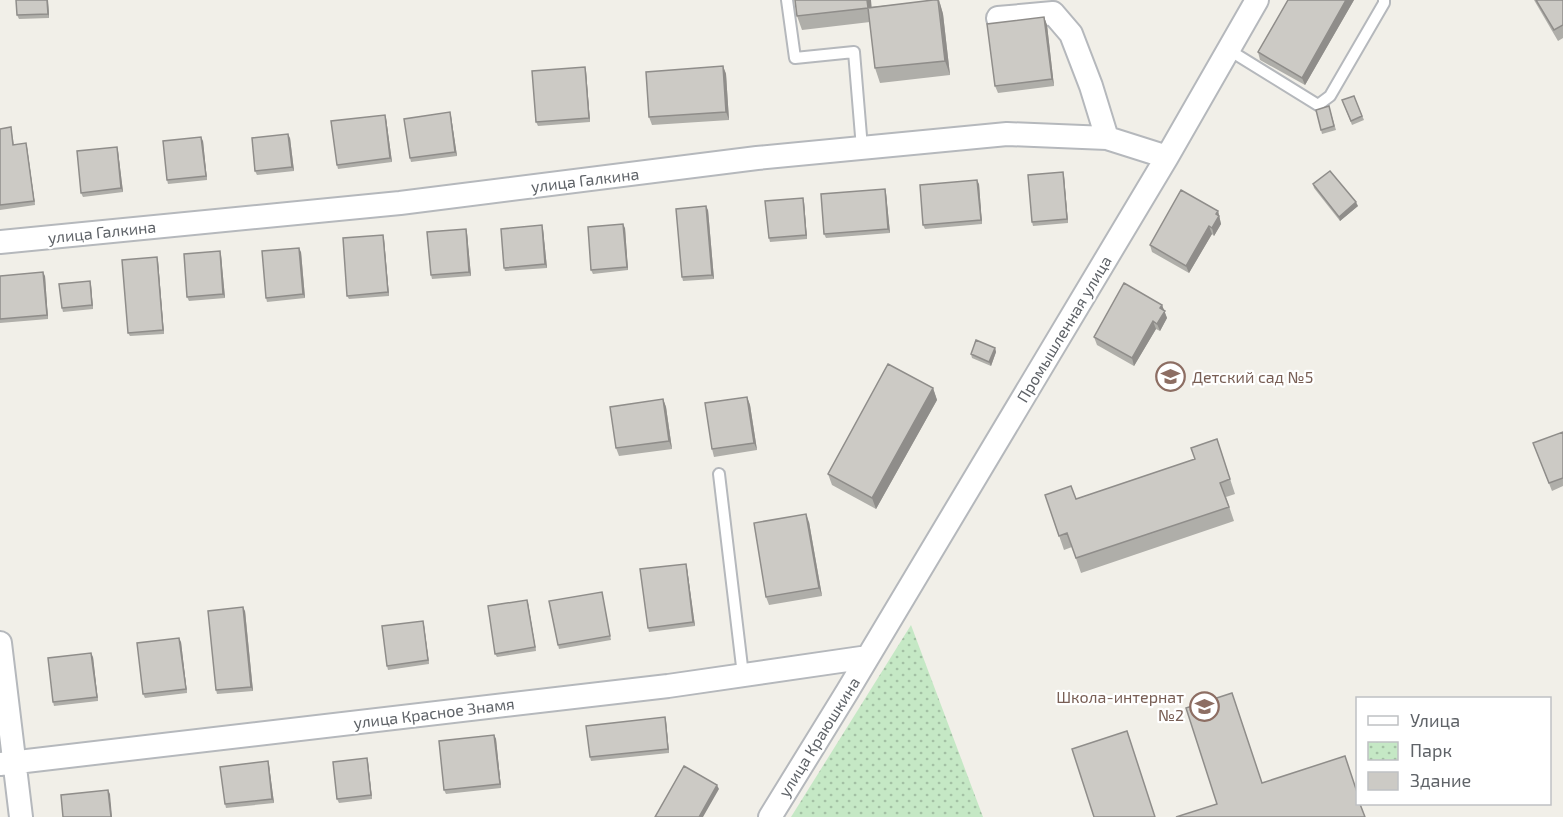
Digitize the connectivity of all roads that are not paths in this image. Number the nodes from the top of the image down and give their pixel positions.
1 (787, 0) edge
2 (1257, 0) edge
3 (1384, 0) edge
4 (998, 18) dead end
5 (1228, 50) junction
6 (1107, 138) junction
7 (862, 148) junction
8 (1167, 157) junction
9 (0, 242) edge
10 (719, 474) dead end
11 (0, 643) edge
12 (868, 657) junction
13 (743, 675) junction
14 (8, 763) edge
15 (21, 817) edge
16 (770, 817) edge

1 - 7 lane
2 - 5 street, Промышленная улица
3 - 5 lane
4 - 6 street
5 - 8 street, Промышленная улица
6 - 7 street, улица Галкина
6 - 8 street, улица Галкина
7 - 9 street, улица Галкина
8 - 12 street, Промышленная улица
10 - 13 lane
11 - 14 street
12 - 13 street, улица Красное Знамя
12 - 16 street, улица Краюшкина
13 - 14 street, улица Красное Знамя
14 - 15 street

